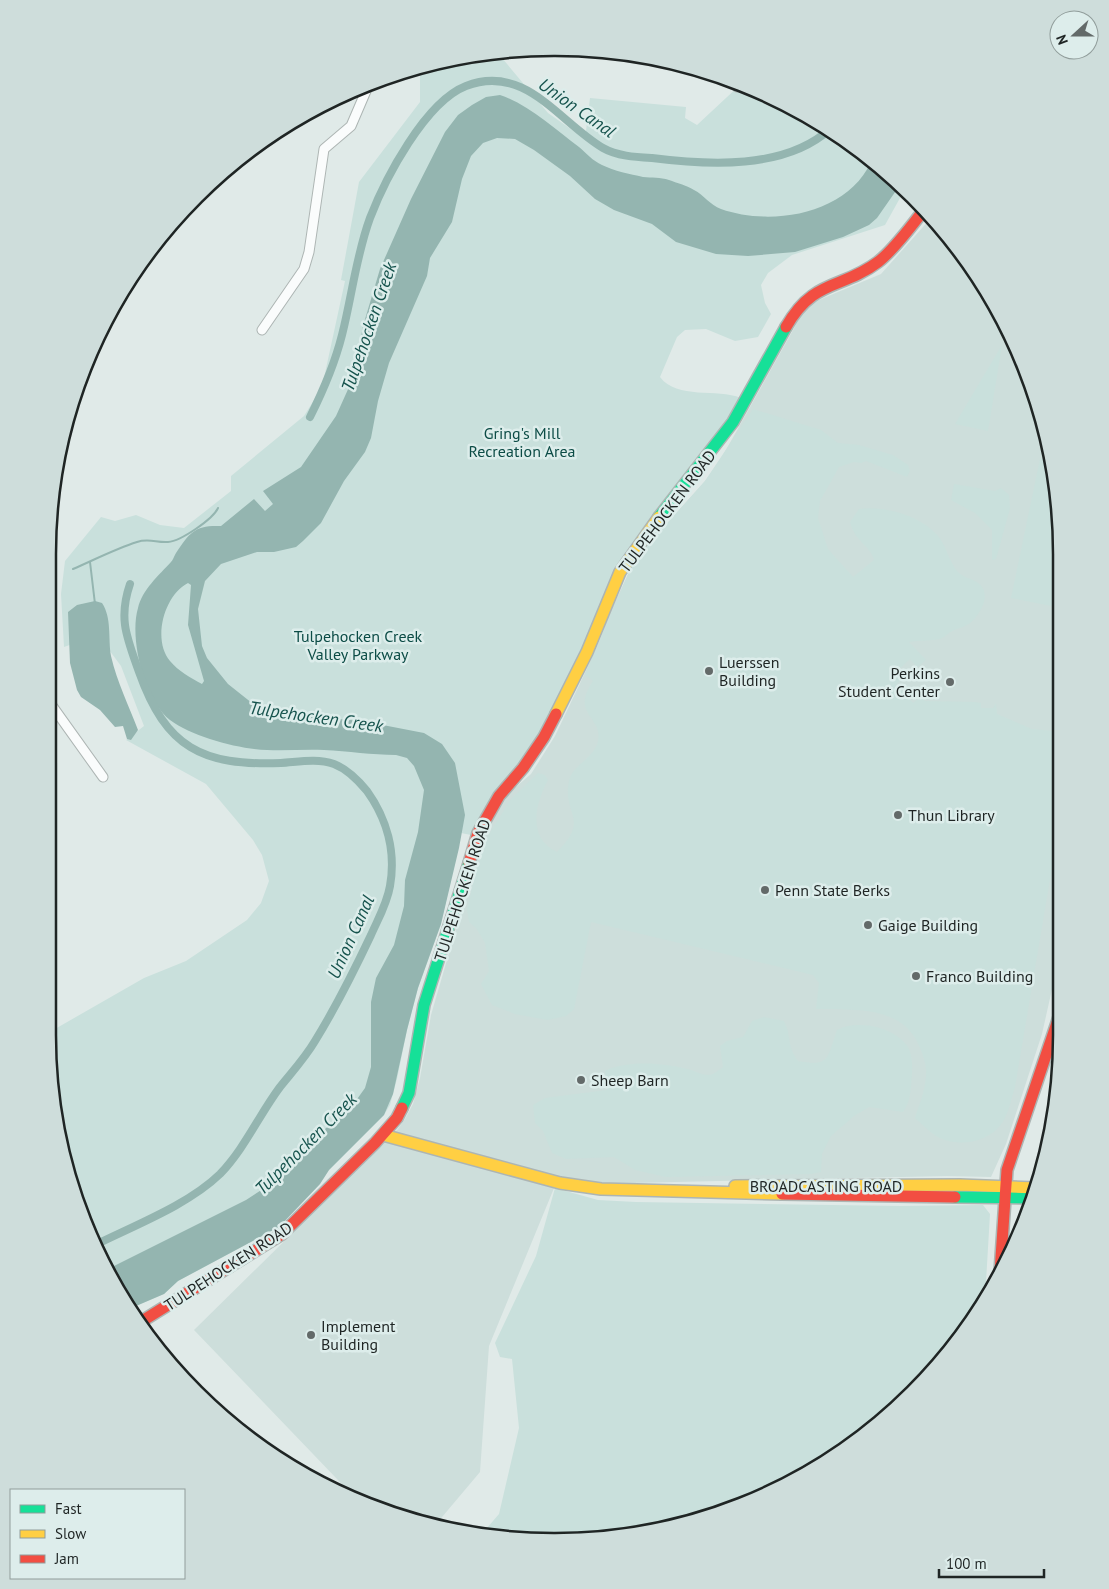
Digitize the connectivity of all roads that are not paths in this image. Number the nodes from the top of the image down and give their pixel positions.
1 (365, 94) edge
2 (919, 215) edge
3 (262, 330) dead end
4 (56, 711) edge
5 (103, 777) dead end
6 (1053, 1037) edge
7 (383, 1135) junction
8 (1028, 1189) edge
9 (1005, 1192) junction
10 (1025, 1197) edge
11 (1001, 1255) edge
12 (146, 1319) edge

1 - 3 street
2 - 7 main road, TULPEHOCKEN ROAD
4 - 5 street
6 - 9 main road
7 - 9 main road, BROADCASTING ROAD
7 - 12 main road, TULPEHOCKEN ROAD
8 - 9 main road, BROADCASTING ROAD
9 - 10 main road, BROADCASTING ROAD
9 - 11 main road

